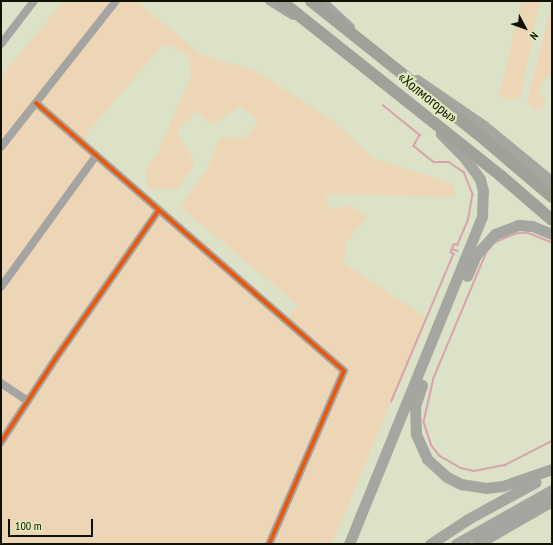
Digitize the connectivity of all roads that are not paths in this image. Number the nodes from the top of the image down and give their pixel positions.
1 (34, 1) edge
2 (116, 1) edge
3 (268, 1) edge
4 (281, 1) edge
5 (310, 1) edge
6 (324, 1) edge
7 (315, 28) junction
8 (1, 44) edge
9 (379, 54) junction
10 (390, 63) junction
11 (402, 97) junction
12 (36, 103) junction
13 (1, 147) edge
14 (96, 156) junction
15 (552, 182) edge
16 (552, 197) edge
17 (159, 210) junction
18 (552, 220) edge
19 (552, 234) edge
20 (1, 287) edge
21 (1, 383) edge
22 (28, 402) junction
23 (1, 442) edge
24 (552, 469) edge
25 (552, 473) edge
26 (552, 490) edge
27 (552, 501) edge
28 (552, 509) edge
29 (507, 526) junction
30 (269, 544) edge
31 (349, 544) edge
32 (430, 544) edge
33 (456, 544) edge
34 (477, 544) edge

1 - 8 street
2 - 12 street
3 - 7 street
4 - 7 highway, «Холмогоры»
5 - 9 highway, «Холмогоры»
6 - 9 street
7 - 11 highway, «Холмогоры»
9 - 10 highway, «Холмогоры»
10 - 15 main road
10 - 16 highway, «Холмогоры»
11 - 18 highway, «Холмогоры»
11 - 31 main road
12 - 13 street
12 - 14 street
14 - 17 street
14 - 20 street
17 - 22 street
17 - 30 street
19 - 24 main road
21 - 22 street
22 - 23 street
25 - 32 main road
26 - 33 main road
27 - 29 main road
28 - 29 main road
29 - 34 main road

